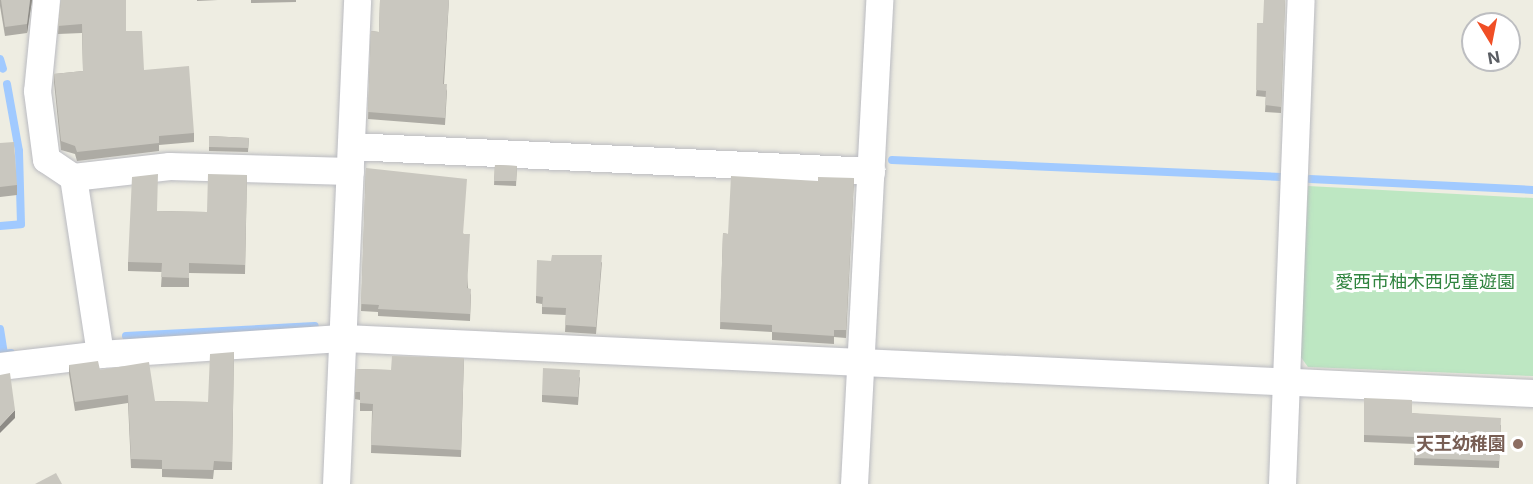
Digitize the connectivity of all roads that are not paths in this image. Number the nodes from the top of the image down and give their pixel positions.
1 (46, 0) edge
2 (357, 0) edge
3 (879, 0) edge
4 (1301, 0) edge
5 (351, 159) junction
6 (871, 171) junction
7 (74, 177) junction
8 (344, 338) junction
9 (100, 354) junction
10 (861, 362) junction
11 (0, 366) edge
12 (1287, 381) junction
13 (1533, 393) edge
14 (336, 484) edge
15 (854, 484) edge
16 (1282, 484) edge

1 - 7 street
2 - 5 street
3 - 6 street
4 - 12 street
5 - 6 street
5 - 7 street
5 - 8 street
6 - 10 street
7 - 9 street
8 - 9 street
8 - 10 street
8 - 14 street
9 - 11 street
10 - 12 street
10 - 15 street
12 - 13 street
12 - 16 street

